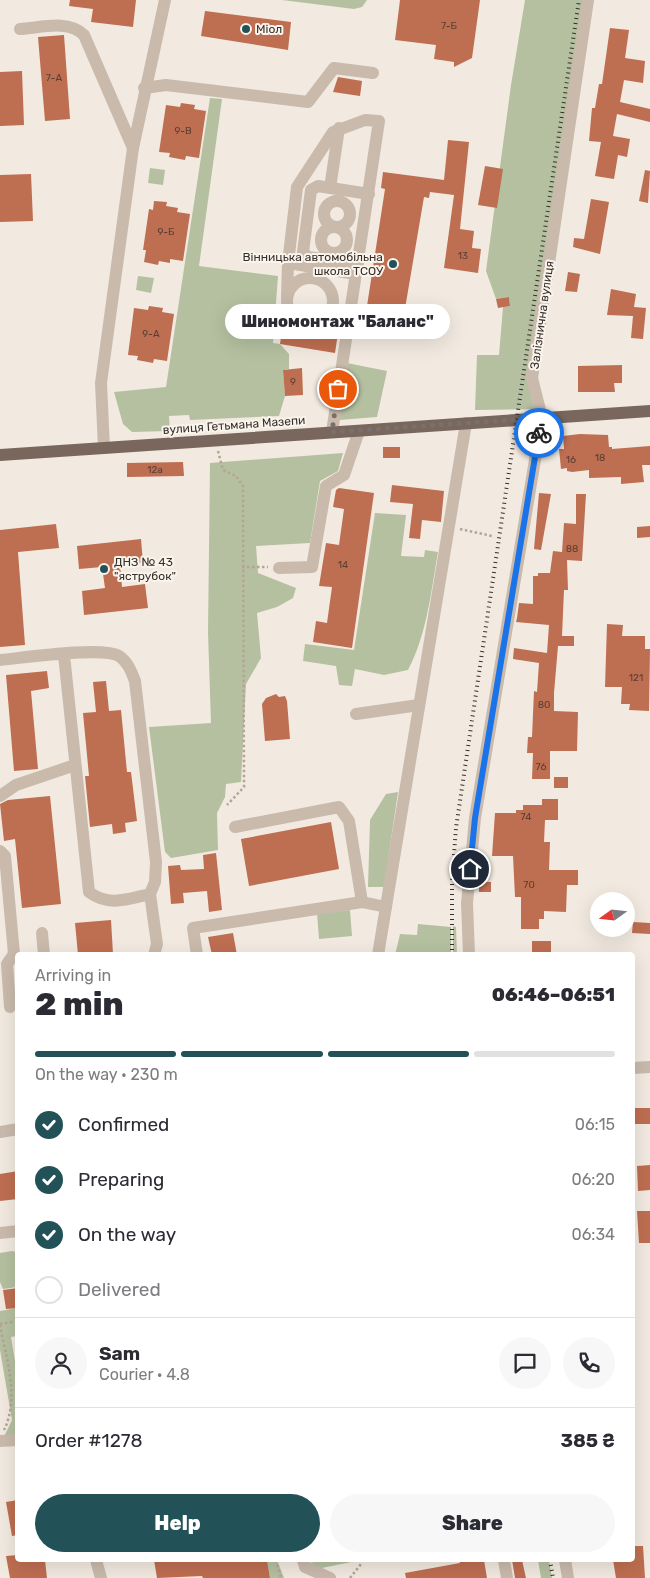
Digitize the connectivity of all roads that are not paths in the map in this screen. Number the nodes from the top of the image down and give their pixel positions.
1 (588, 0) edge
2 (166, 1) edge
3 (20, 29) dead end
4 (374, 73) dead end
5 (144, 88) junction
6 (339, 128) junction
7 (133, 148) junction
8 (337, 193) junction
9 (369, 194) junction
10 (288, 263) junction
11 (357, 269) junction
12 (287, 297) dead end
13 (650, 411) edge
14 (542, 418) junction
15 (466, 423) junction
16 (359, 431) junction
17 (332, 432) junction
18 (104, 448) junction
19 (0, 455) edge
20 (279, 568) road end
21 (64, 655) junction
22 (0, 660) edge
23 (419, 705) junction
24 (356, 714) dead end
25 (75, 764) junction
26 (0, 796) edge
27 (235, 827) dead end
28 (0, 851) edge
29 (150, 894) junction
30 (362, 902) junction
31 (386, 907) junction
32 (42, 933) dead end
33 (44, 952) edge
34 (155, 952) edge
35 (197, 952) edge
36 (378, 952) edge
37 (469, 952) edge
38 (9, 1010) edge
39 (650, 1066) edge
40 (635, 1068) edge
41 (15, 1130) edge
42 (0, 1132) edge
43 (15, 1231) edge
44 (0, 1233) edge
45 (0, 1440) edge
46 (15, 1440) edge
47 (97, 1562) edge
48 (504, 1562) edge
49 (565, 1562) edge
50 (302, 1568) edge
51 (101, 1578) edge
52 (330, 1578) edge
53 (507, 1578) edge
54 (568, 1578) edge

1 - 14 street, Залізнична вулиця
2 - 5 street
3 - 7 street
4 - 5 street
5 - 7 street
6 - 8 street
6 - 9 street
6 - 10 street
7 - 18 street
8 - 8 street
8 - 9 street
8 - 11 street
9 - 11 street
10 - 11 street
10 - 12 street
11 - 17 street
13 - 14 main road, вулиця Гетьмана Мазепи
14 - 15 main road, вулиця Гетьмана Мазепи
14 - 37 street, Залізнична вулиця
15 - 16 main road, вулиця Гетьмана Мазепи
15 - 23 street
16 - 17 main road, вулиця Гетьмана Мазепи
16 - 20 street
17 - 18 main road, вулиця Гетьмана Мазепи
18 - 19 main road, вулиця Гетьмана Мазепи
21 - 22 street
21 - 25 street
21 - 29 street
23 - 24 street
23 - 31 street
25 - 26 street
25 - 29 street
27 - 30 street
28 - 38 street
29 - 34 street
30 - 31 street
30 - 35 street
31 - 36 street
32 - 33 street
39 - 40 street
41 - 42 street
43 - 44 street
45 - 46 street
47 - 51 street
48 - 53 street
49 - 54 street
50 - 52 street

